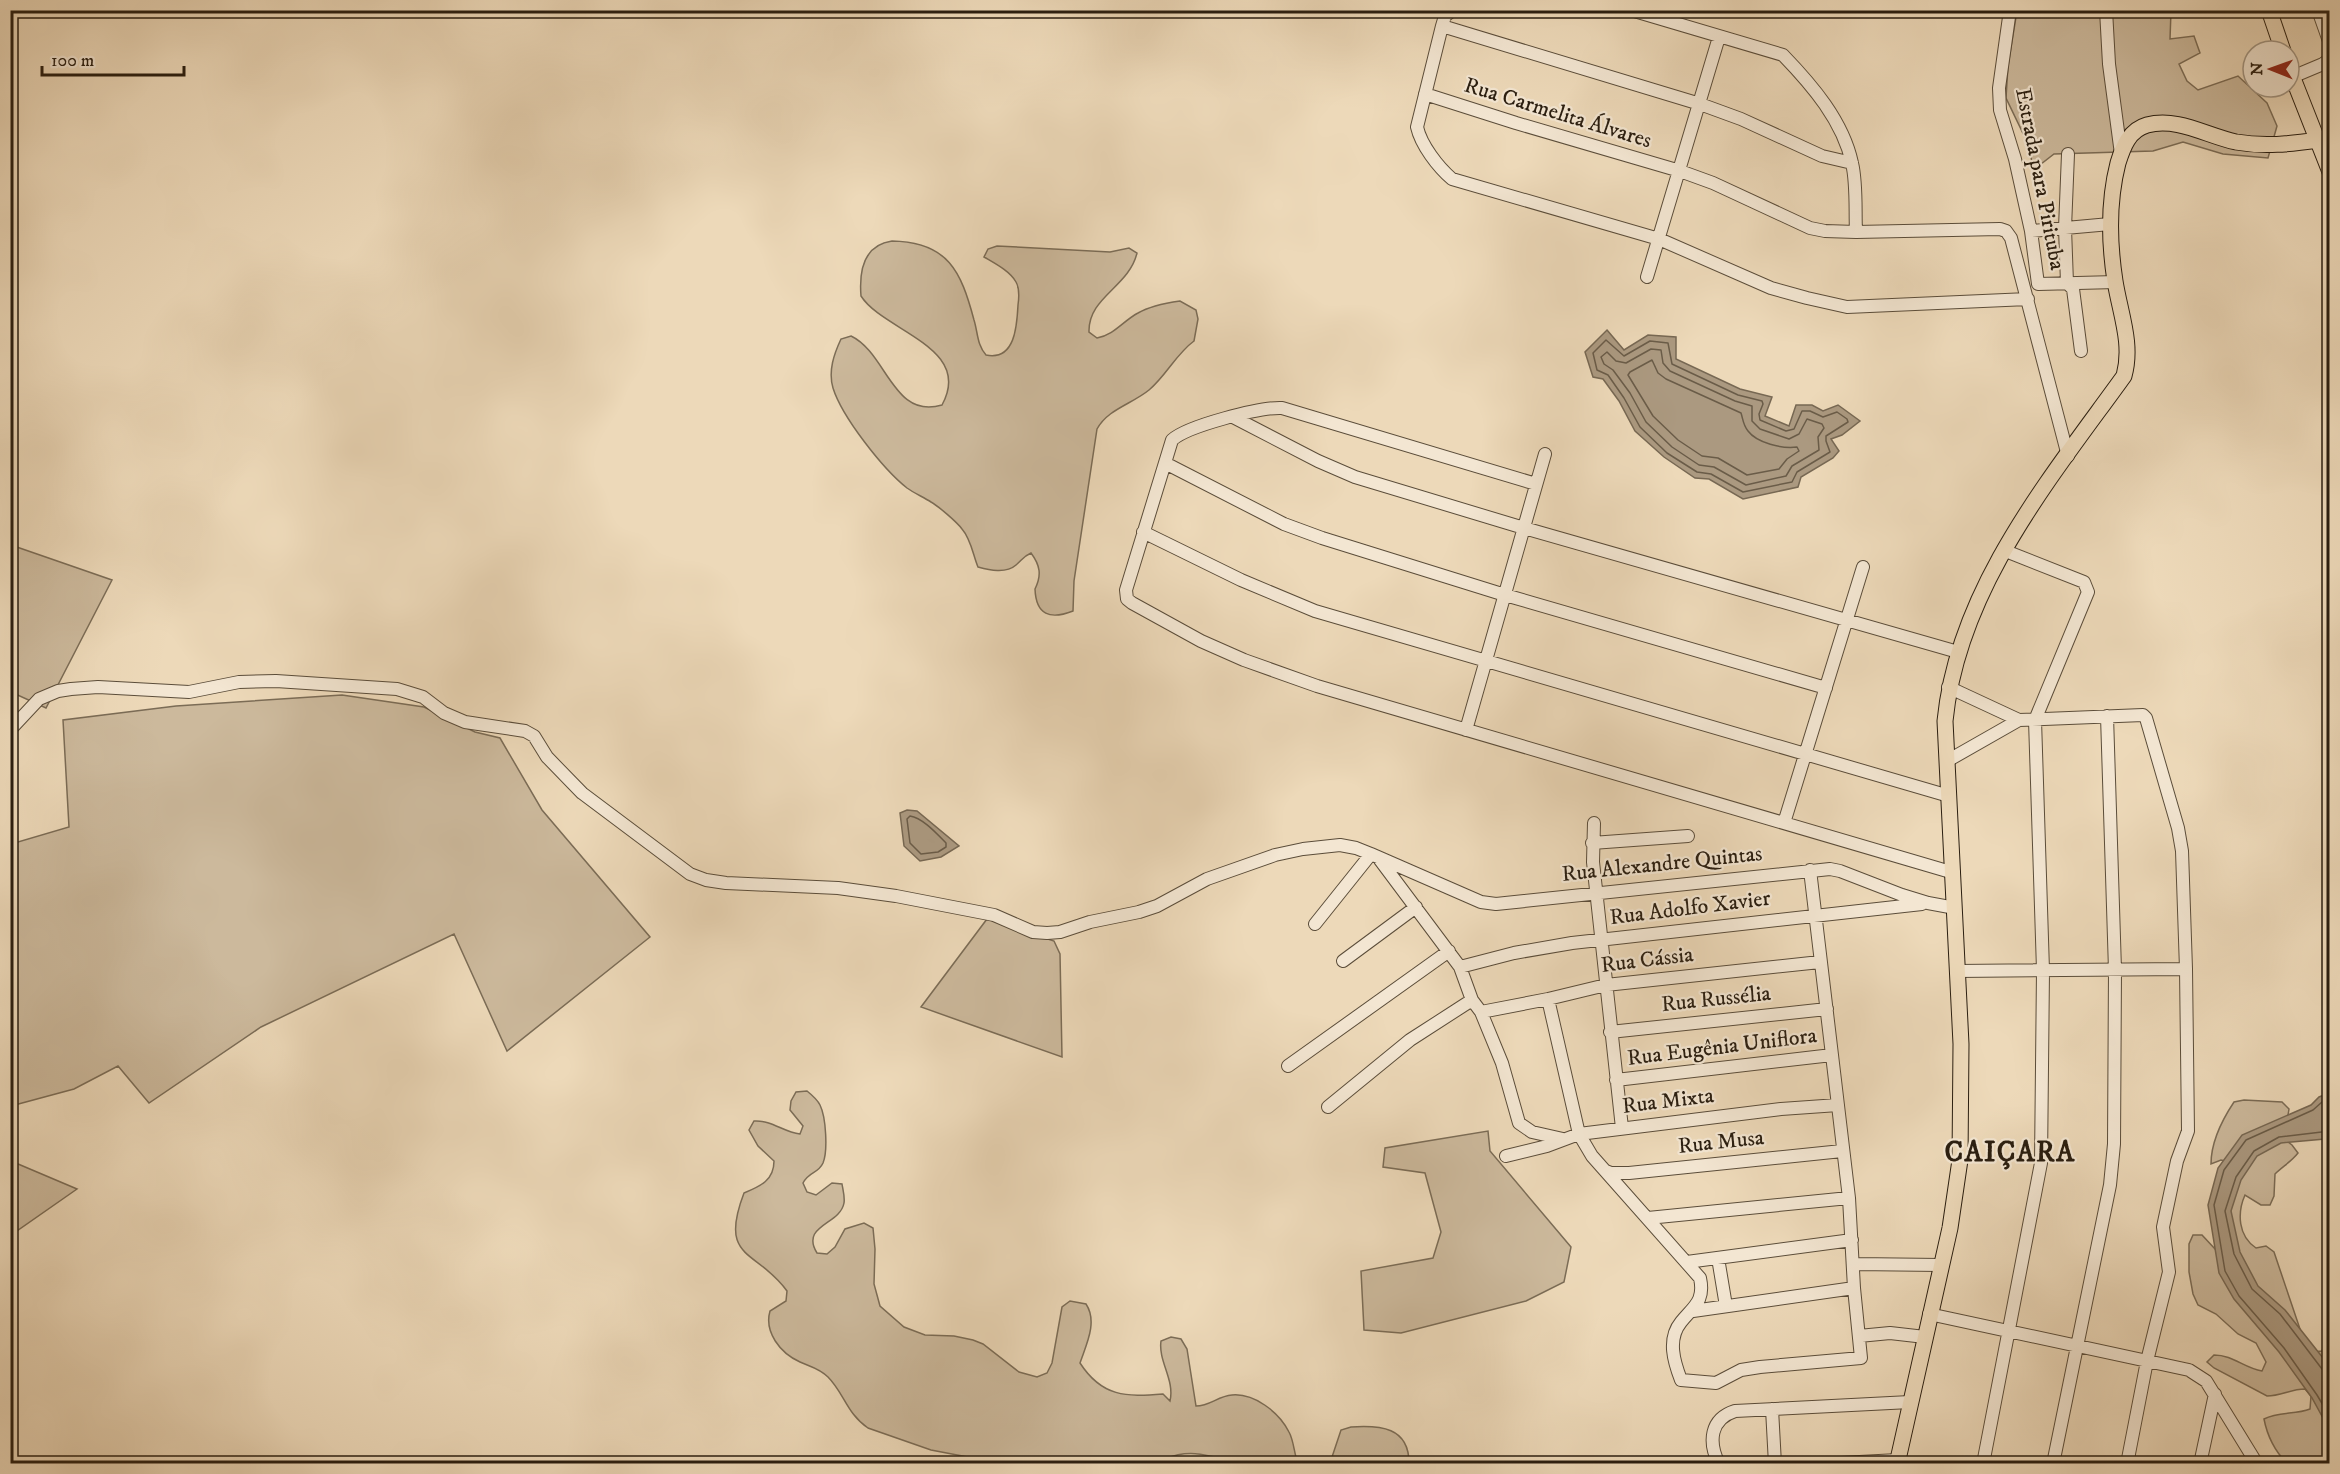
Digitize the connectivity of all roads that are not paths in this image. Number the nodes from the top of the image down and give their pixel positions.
1 (1453, 10) edge
2 (1631, 10) edge
3 (2010, 10) edge
4 (2106, 10) edge
5 (2269, 10) edge
6 (2318, 10) edge
7 (1442, 26) junction
8 (1719, 37) junction
9 (2279, 39) edge
10 (2330, 44) edge
11 (2330, 59) edge
12 (2301, 68) edge
13 (1425, 94) junction
14 (2301, 99) edge
15 (1700, 104) junction
16 (2318, 140) junction
17 (2068, 154) dead end
18 (2121, 154) junction
19 (1852, 163) junction
20 (1680, 171) junction
21 (2330, 172) edge
22 (2110, 224) junction
23 (2065, 228) junction
24 (2000, 229) joint
25 (2031, 231) junction
26 (1856, 232) junction
27 (1659, 239) junction
28 (1647, 277) dead end
29 (2116, 282) junction
30 (2067, 283) junction
31 (2028, 299) junction
32 (2081, 351) dead end
33 (1233, 417) junction
34 (1545, 454) dead end
35 (2068, 456) junction
36 (1166, 463) junction
37 (1536, 484) junction
38 (1524, 528) junction
39 (1143, 532) junction
40 (2002, 550) junction
41 (1863, 567) dead end
42 (1505, 595) junction
43 (1847, 620) junction
44 (1958, 652) junction
45 (1485, 660) junction
46 (1948, 687) junction
47 (1826, 688) junction
48 (2107, 716) junction
49 (2019, 720) junction
50 (2035, 720) junction
51 (10, 730) edge
52 (1466, 730) junction
53 (1805, 756) junction
54 (1947, 761) junction
55 (1949, 796) junction
56 (1594, 823) dead end
57 (1784, 823) junction
58 (1688, 836) dead end
59 (1592, 843) junction
60 (1374, 856) junction
61 (1810, 870) junction
62 (1954, 873) junction
63 (1597, 892) junction
64 (1928, 903) junction
65 (1416, 907) junction
66 (1955, 908) junction
67 (1815, 915) junction
68 (1315, 924) dead end
69 (1601, 940) junction
70 (1449, 951) junction
71 (1343, 961) dead end
72 (1820, 962) junction
73 (1460, 967) junction
74 (2115, 969) junction
75 (2187, 969) junction
76 (2043, 970) junction
77 (1958, 971) junction
78 (1606, 985) junction
79 (1472, 999) junction
80 (1548, 999) junction
81 (1827, 1009) junction
82 (1481, 1012) junction
83 (1610, 1032) junction
84 (1832, 1055) junction
85 (1288, 1066) dead end
86 (1616, 1080) junction
87 (1838, 1106) junction
88 (1328, 1107) dead end
89 (1622, 1128) junction
90 (1579, 1134) junction
91 (1563, 1138) junction
92 (1842, 1151) junction
93 (1506, 1156) dead end
94 (1606, 1171) junction
95 (1849, 1198) junction
96 (1648, 1218) junction
97 (1852, 1240) junction
98 (1718, 1258) junction
99 (1687, 1262) junction
100 (1854, 1264) junction
101 (1941, 1265) junction
102 (1854, 1288) junction
103 (1726, 1306) junction
104 (1693, 1311) junction
105 (1929, 1314) junction
106 (2010, 1331) junction
107 (1859, 1336) junction
108 (1925, 1336) junction
109 (2076, 1347) junction
110 (2147, 1361) junction
111 (2215, 1394) junction
112 (1910, 1402) junction
113 (1772, 1409) junction
114 (1897, 1462) edge
115 (1719, 1464) edge
116 (1774, 1464) edge
117 (1821, 1464) edge
118 (1983, 1464) edge
119 (2053, 1464) edge
120 (2127, 1464) edge
121 (2200, 1464) edge
122 (2258, 1464) edge

1 - 7 street
2 - 8 street
3 - 25 street, Estrada para Pirituba
4 - 18 street
5 - 9 main road
6 - 10 street
7 - 13 street
7 - 15 street
8 - 15 street
8 - 19 street
11 - 12 street
13 - 20 street, Rua Carmelita Álvares
13 - 27 street
14 - 16 main road
15 - 19 street
15 - 20 street
16 - 18 main road
16 - 21 main road
17 - 23 street
18 - 22 main road
19 - 26 street
20 - 26 street, Rua Carmelita Álvares
20 - 27 street
22 - 23 street
22 - 29 main road
23 - 25 street
23 - 30 street
24 - 26 street, Rua Carmelita Álvares
24 - 31 street, Estrada para Pirituba
25 - 30 street, Estrada para Pirituba
27 - 28 street
27 - 31 street
29 - 30 street
29 - 35 main road
30 - 32 street
31 - 35 street, Estrada para Pirituba
33 - 36 street
33 - 37 street
33 - 38 street
34 - 37 street
35 - 40 main road
36 - 39 street
36 - 42 street
37 - 38 street
38 - 42 street
38 - 43 street
39 - 45 street
39 - 52 street
40 - 44 main road
40 - 50 street
41 - 43 street
42 - 45 street
42 - 47 street
43 - 44 street
43 - 47 street
44 - 46 main road
45 - 52 street
45 - 53 street
46 - 49 street
46 - 54 main road
47 - 53 street
48 - 50 street
48 - 74 street
48 - 75 street
49 - 50 street
49 - 54 street
50 - 76 street
51 - 60 street, Rua Alexandre Quintas
52 - 57 street
53 - 55 street
53 - 57 street
54 - 55 main road
55 - 62 main road
56 - 59 street
57 - 62 street
58 - 59 street
59 - 63 street
60 - 63 street, Rua Alexandre Quintas
60 - 65 street
60 - 68 street
61 - 63 street, Rua Alexandre Quintas
61 - 64 street, Rua Alexandre Quintas
61 - 67 street
62 - 66 main road
63 - 69 street
64 - 66 street, Rua Alexandre Quintas
64 - 67 street, Rua Adolfo Xavier
65 - 70 street
65 - 71 street
66 - 77 main road
67 - 69 street, Rua Adolfo Xavier
67 - 72 street
69 - 73 street, Rua Adolfo Xavier
69 - 78 street
70 - 73 street
70 - 85 street
72 - 78 street, Rua Cássia
72 - 81 street
73 - 79 street
74 - 75 street
74 - 76 street
74 - 109 street
75 - 110 street
76 - 77 street
76 - 106 street
77 - 101 main road
78 - 80 street, Rua Cássia
78 - 83 street
79 - 82 street
79 - 88 street
80 - 82 street, Rua Cássia
80 - 90 street
81 - 83 street, Rua Russélia
81 - 84 street
82 - 91 street
83 - 86 street
84 - 86 street, Rua Eugênia Uniflora
84 - 87 street
86 - 89 street
87 - 89 street, Rua Mixta
87 - 92 street
89 - 90 street, Rua Mixta
90 - 91 street, Rua Mixta
90 - 94 street
91 - 93 street, Rua Mixta
92 - 94 street, Rua Musa
92 - 95 street
94 - 96 street
95 - 96 street
95 - 97 street
96 - 99 street
97 - 98 street
97 - 100 street
98 - 99 street
98 - 103 street
99 - 104 street
100 - 101 street
100 - 102 street
101 - 105 main road
102 - 103 street
102 - 107 street
103 - 104 street
104 - 107 street
105 - 106 street
105 - 108 main road
106 - 109 street
106 - 118 street
107 - 108 street
108 - 112 main road
109 - 110 street
109 - 119 street
110 - 111 street
110 - 120 street
111 - 121 street
111 - 122 street
112 - 113 street
112 - 114 main road
113 - 115 street
113 - 116 street
114 - 117 street

